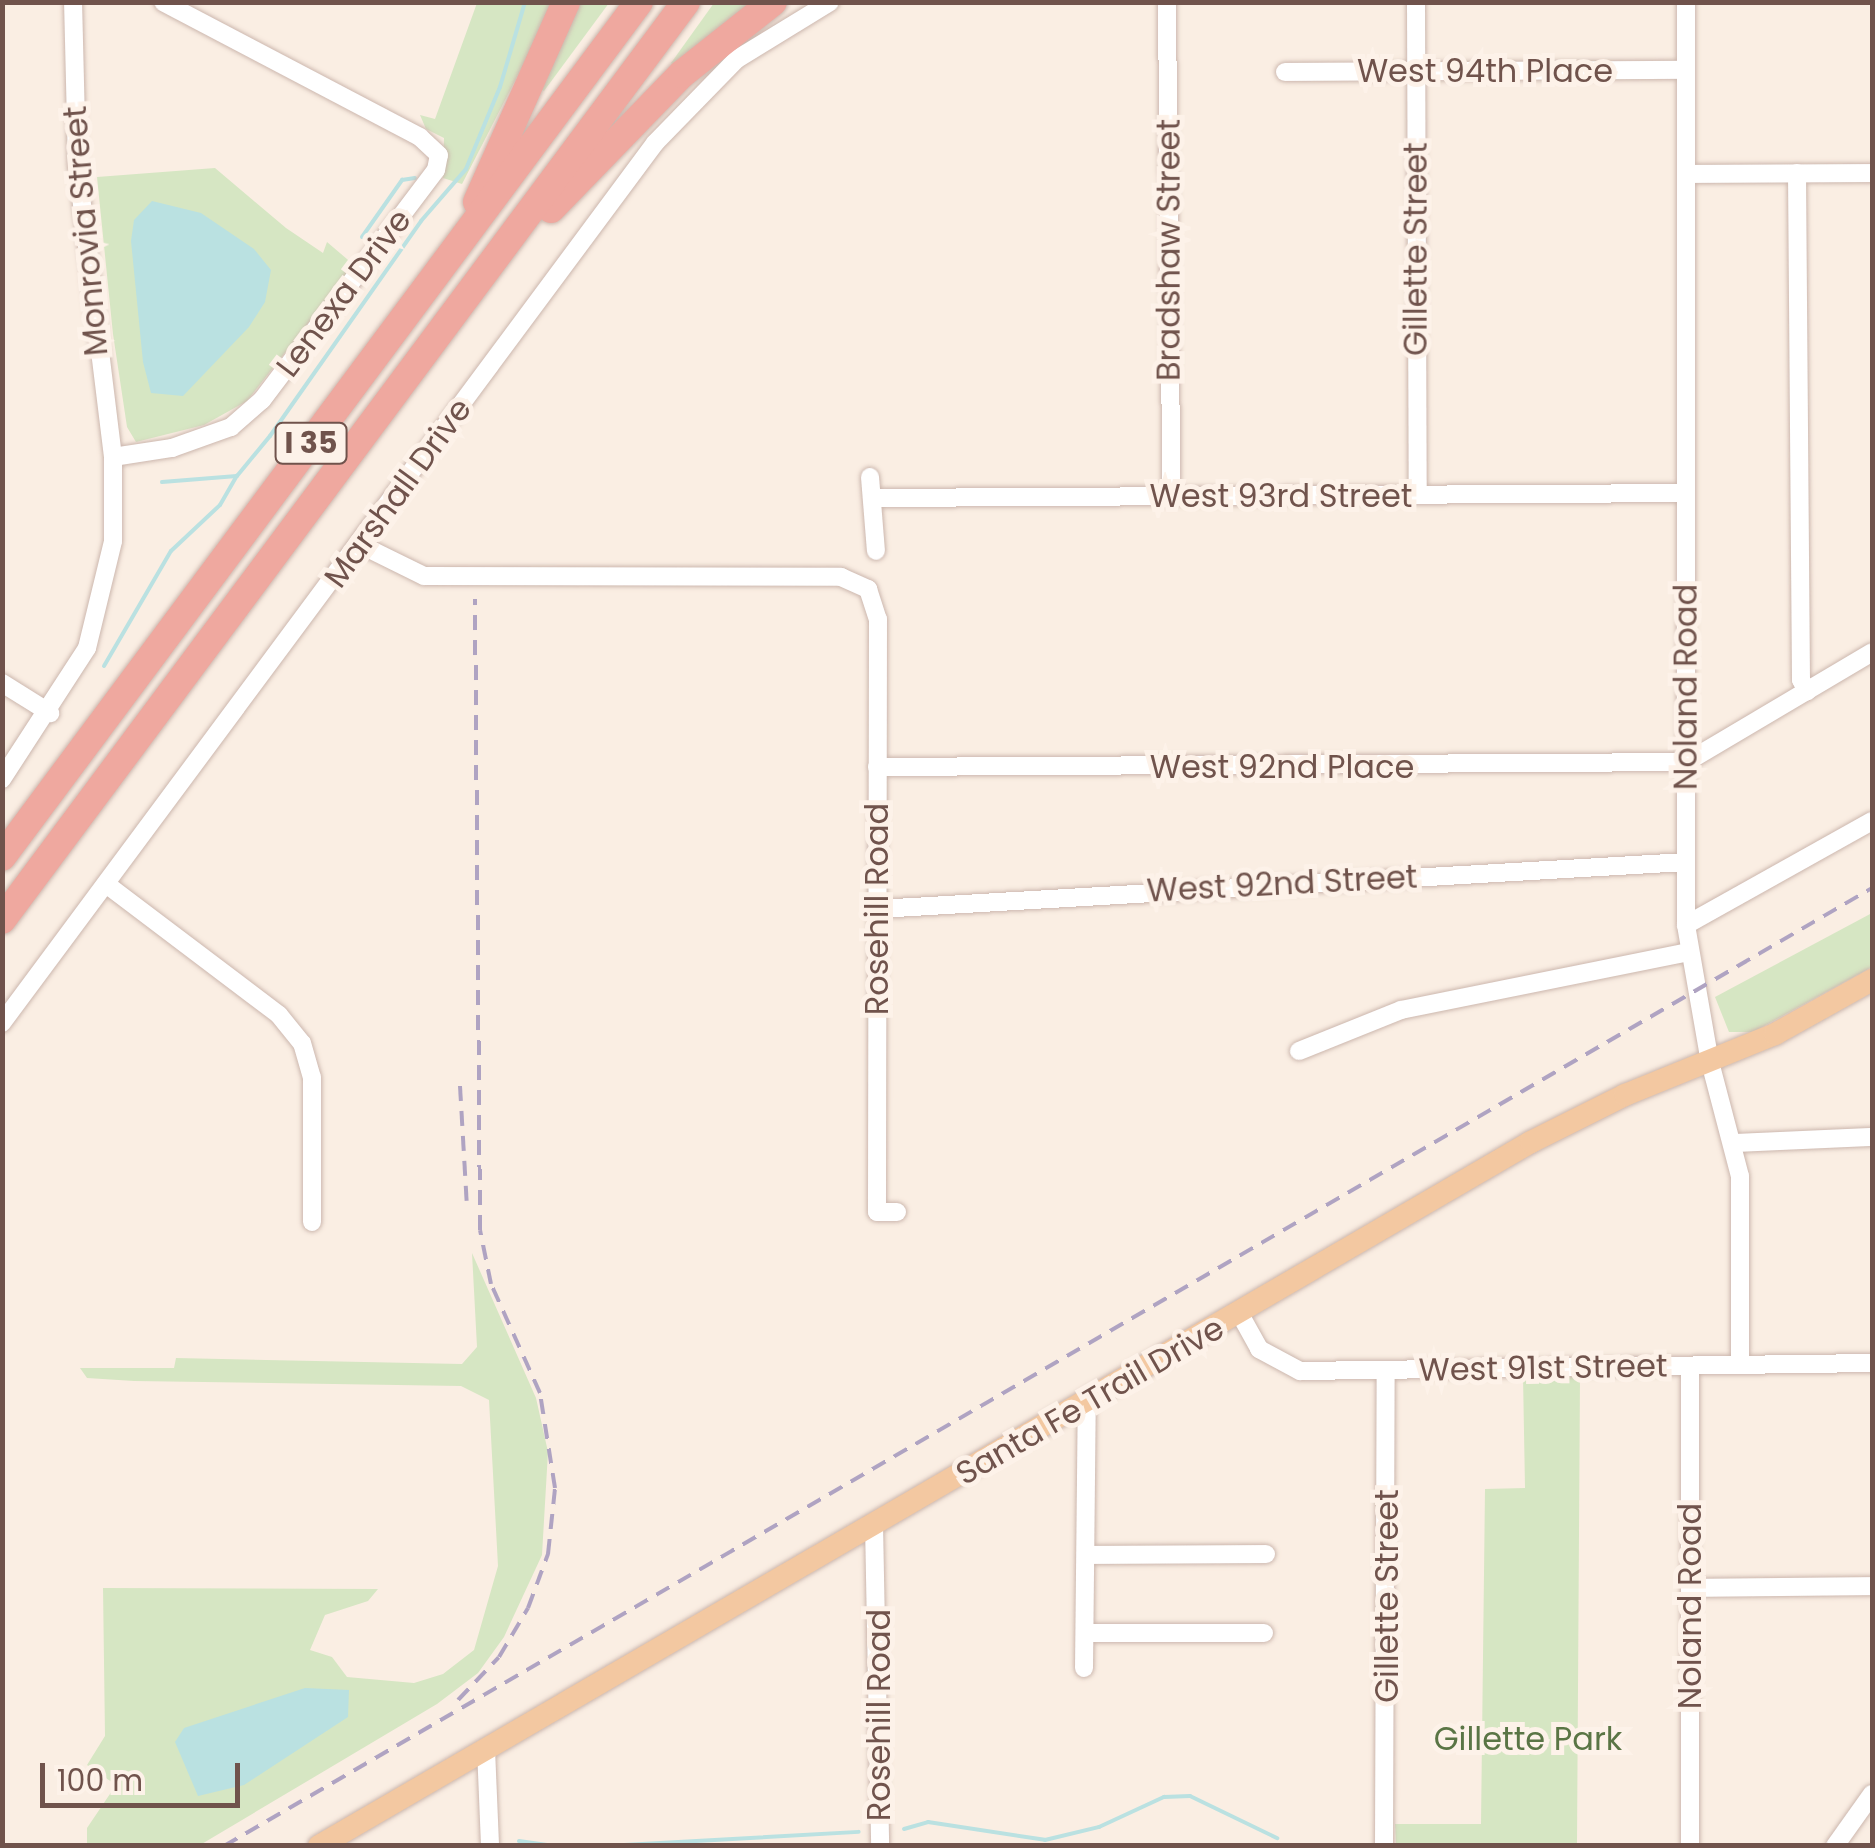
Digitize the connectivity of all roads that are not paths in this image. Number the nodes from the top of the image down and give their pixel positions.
1 (74, 2) edge
2 (163, 2) edge
3 (566, 2) edge
4 (639, 2) edge
5 (686, 2) edge
6 (773, 2) edge
7 (830, 2) edge
8 (1167, 2) edge
9 (1416, 2) edge
10 (1686, 2) edge
11 (1686, 70) junction
12 (1285, 72) dead end
13 (1414, 72) junction
14 (1798, 173) junction
15 (1872, 173) edge
16 (1686, 174) junction
17 (460, 242) junction
18 (461, 305) junction
19 (113, 458) junction
20 (870, 477) dead end
21 (1686, 493) junction
22 (1418, 495) junction
23 (1171, 497) junction
24 (876, 498) junction
25 (361, 545) junction
26 (876, 551) dead end
27 (1872, 652) edge
28 (2, 684) edge
29 (1807, 691) junction
30 (50, 713) junction
31 (1687, 762) junction
32 (877, 767) junction
33 (2, 779) edge
34 (1872, 821) edge
35 (2, 857) edge
36 (1686, 862) junction
37 (106, 884) junction
38 (878, 908) junction
39 (2, 920) edge
40 (1686, 926) junction
41 (1688, 952) junction
42 (1872, 980) edge
43 (2, 1022) edge
44 (1299, 1050) dead end
45 (1710, 1062) junction
46 (1872, 1137) edge
47 (1733, 1143) junction
48 (897, 1212) dead end
49 (312, 1222) dead end
50 (1241, 1316) junction
51 (1872, 1363) edge
52 (1740, 1365) junction
53 (1690, 1366) junction
54 (1386, 1371) junction
55 (1086, 1401) junction
56 (874, 1524) junction
57 (1266, 1554) dead end
58 (1086, 1555) junction
59 (1872, 1586) edge
60 (1690, 1588) junction
61 (1087, 1633) junction
62 (1264, 1633) dead end
63 (1084, 1668) dead end
64 (486, 1749) junction
65 (1872, 1794) edge
66 (1387, 1822) junction
67 (319, 1846) edge
68 (490, 1846) edge
69 (880, 1846) edge
70 (1384, 1846) edge
71 (1394, 1846) edge
72 (1690, 1846) edge
73 (1835, 1846) edge

1 - 19 street, Monrovia Street
2 - 19 street, Lenexa Drive
3 - 17 highway
4 - 17 highway, I 35
5 - 18 highway, I 35
6 - 18 highway
7 - 25 street, Marshall Drive
8 - 23 street, Bradshaw Street
9 - 13 street, Gillette Street
10 - 11 street, Noland Road
11 - 13 street, West 94th Place
11 - 16 street, Noland Road
12 - 13 street, West 94th Place
13 - 22 street, Gillette Street
14 - 15 street
14 - 16 street
14 - 29 street
16 - 21 street, Noland Road
17 - 35 highway, I 35
18 - 39 highway, I 35
19 - 30 street
20 - 24 street
21 - 22 street, West 93rd Street
21 - 31 street, Noland Road
22 - 23 street, West 93rd Street
23 - 24 street, West 93rd Street
24 - 26 street
25 - 32 street, Rosehill Road
25 - 37 street, Marshall Drive
27 - 29 street
28 - 30 street
29 - 31 street
30 - 33 street
31 - 32 street, West 92nd Place
31 - 36 street, Noland Road
32 - 38 street, Rosehill Road
34 - 40 street
36 - 38 street, West 92nd Street
36 - 40 street, Noland Road
37 - 43 street, Marshall Drive
37 - 49 street
38 - 48 street, Rosehill Road
40 - 41 street, Noland Road
41 - 44 street
41 - 45 street, Noland Road
42 - 45 main road, Santa Fe Trail Drive
45 - 47 street, Noland Road
45 - 50 main road, Santa Fe Trail Drive
46 - 47 street
47 - 52 street, Noland Road
50 - 54 street, West 91st Street
50 - 55 main road, Santa Fe Trail Drive
51 - 52 street, West 91st Street
52 - 53 street, West 91st Street
53 - 54 street, West 91st Street
53 - 60 street, Noland Road
54 - 66 street, Gillette Street
55 - 56 main road, Santa Fe Trail Drive
55 - 58 street
56 - 64 main road, Santa Fe Trail Drive
56 - 69 street, Rosehill Road
57 - 58 street
58 - 61 street
59 - 60 street
60 - 72 street, Noland Road
61 - 62 street
61 - 63 street
64 - 67 main road, Santa Fe Trail Drive
64 - 68 street
65 - 73 street
66 - 70 street, Gillette Street
66 - 71 street, Gillette Street

